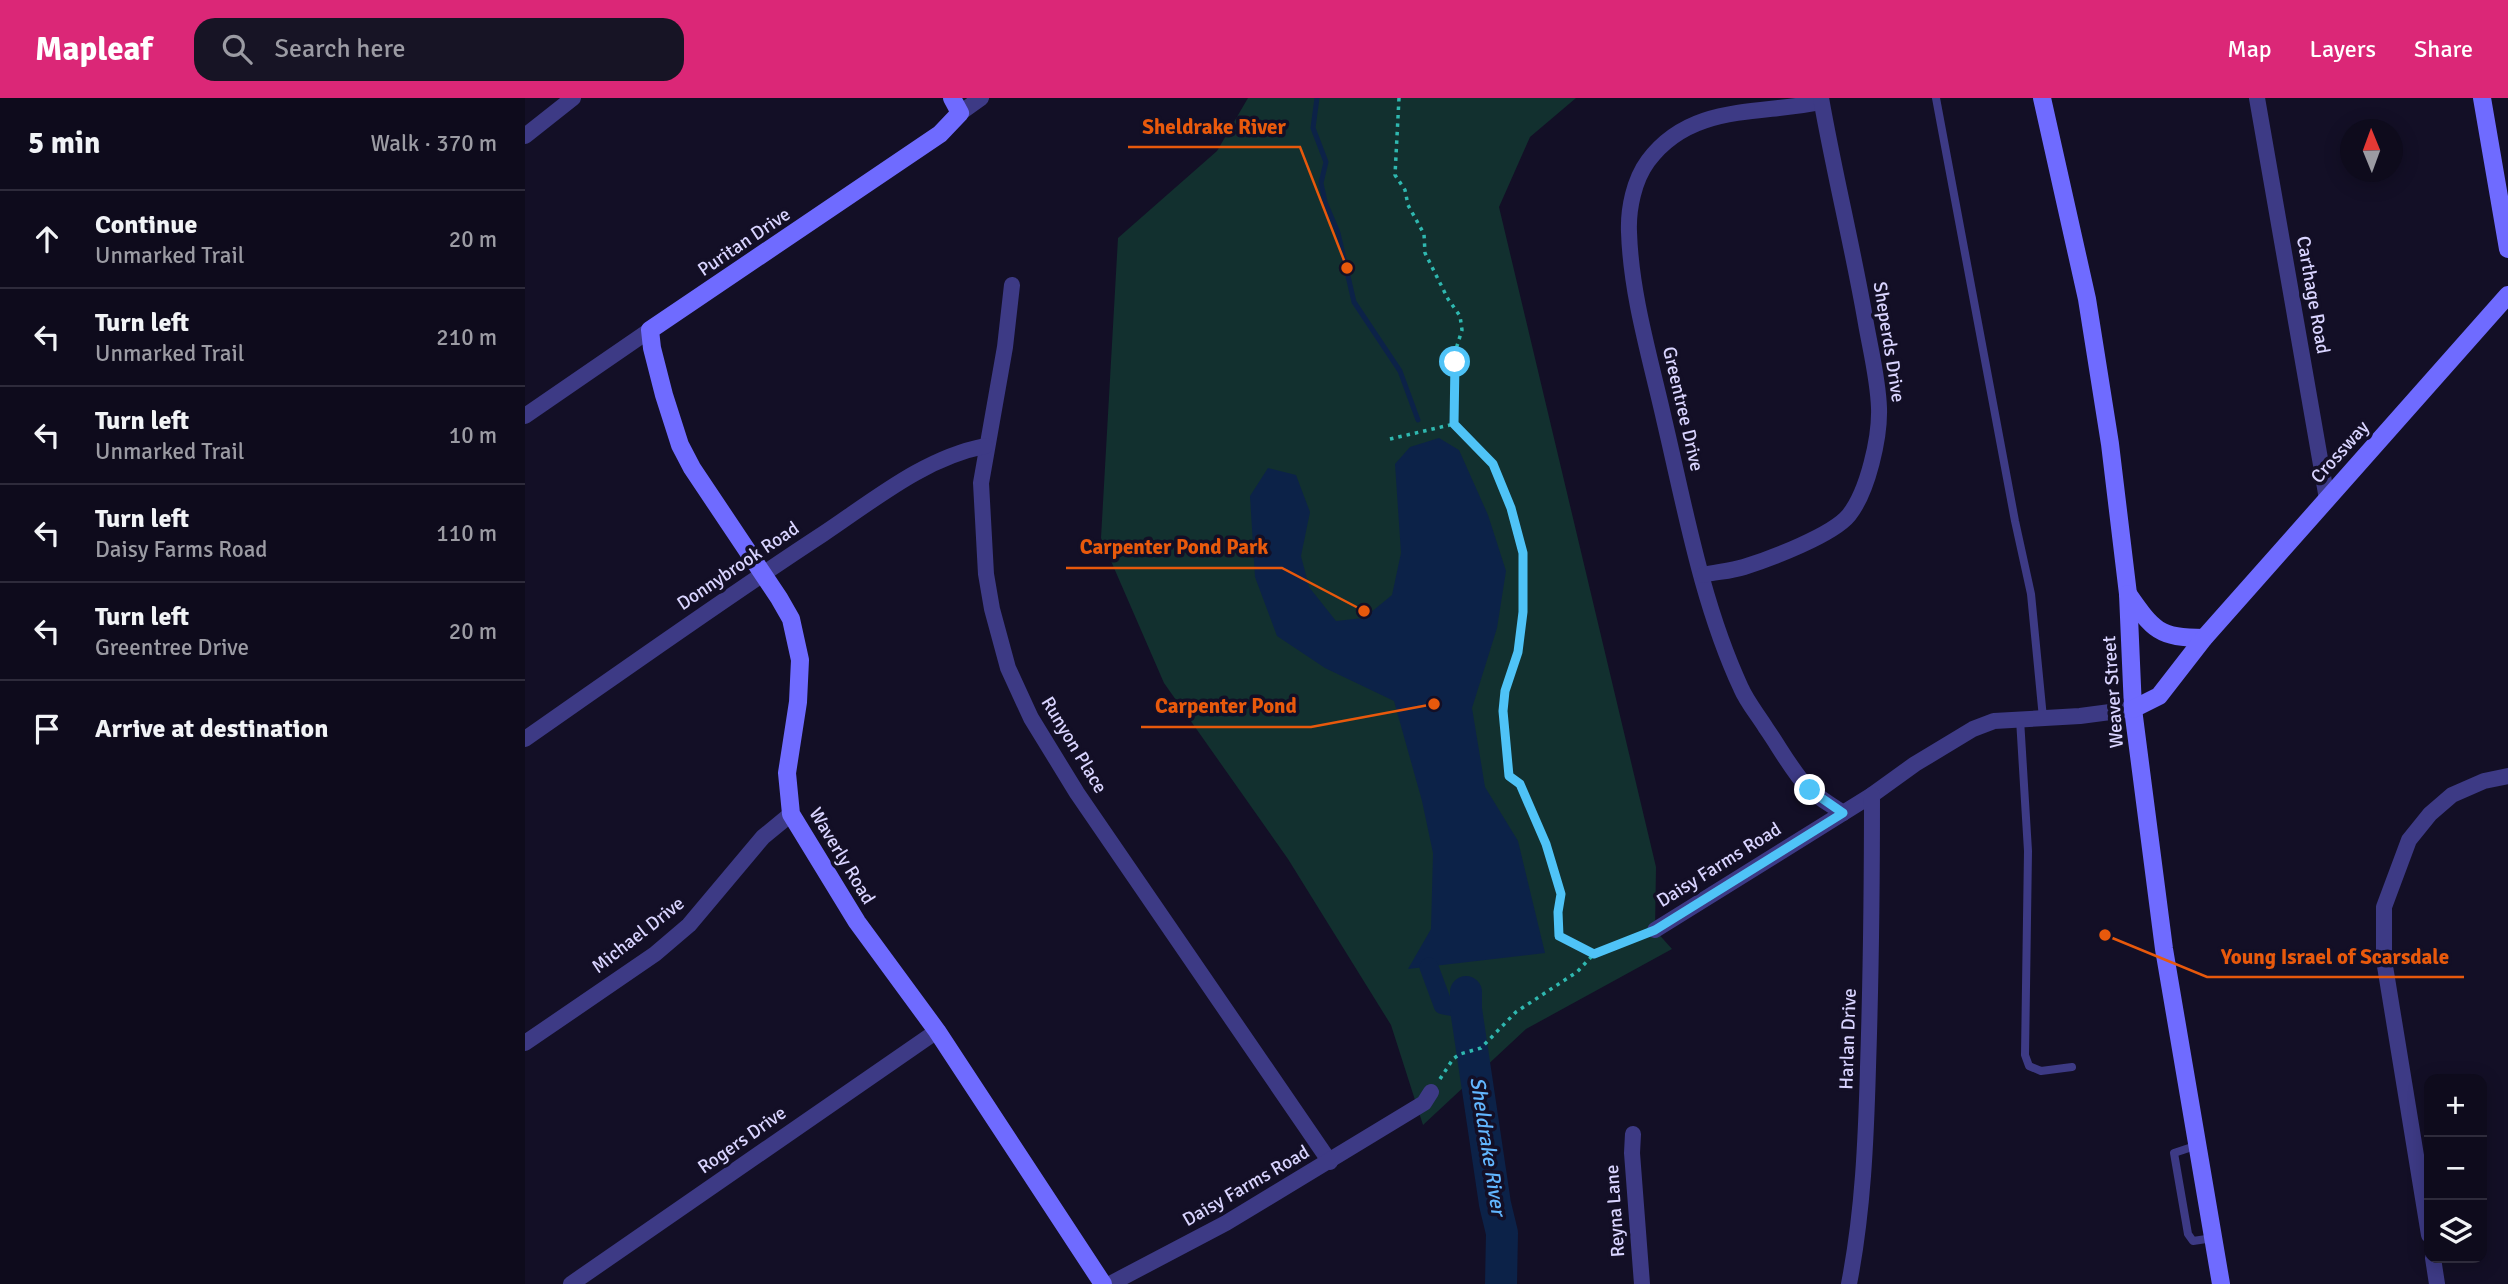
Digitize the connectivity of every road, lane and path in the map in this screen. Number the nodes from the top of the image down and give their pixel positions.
1 (573, 98) edge
2 (981, 98) edge
3 (1399, 98) edge
4 (1936, 98) edge
5 (2042, 98) edge
6 (2257, 98) edge
7 (2482, 98) edge
8 (1821, 100) edge
9 (956, 105) edge
10 (525, 136) edge
11 (2508, 250) edge
12 (1012, 285) dead end
13 (2508, 295) edge
14 (650, 330) junction
15 (525, 416) edge
16 (1454, 424) junction
17 (1391, 439) dead end
18 (985, 446) junction
19 (2327, 499) junction
20 (762, 573) junction
21 (1703, 575) junction
22 (2128, 594) junction
23 (2204, 638) junction
24 (2133, 709) junction
25 (2043, 718) junction
26 (2020, 719) junction
27 (525, 739) edge
28 (2508, 776) edge
29 (1871, 794) junction
30 (1843, 813) junction
31 (792, 814) junction
32 (1655, 930) joint
33 (1594, 954) junction
34 (937, 1031) junction
35 (525, 1043) edge
36 (2073, 1067) dead end
37 (1431, 1092) joint
38 (1633, 1134) dead end
39 (2198, 1145) junction
40 (1330, 1162) junction
41 (2424, 1204) edge
42 (2214, 1238) junction
43 (2434, 1263) edge
44 (571, 1284) edge
45 (1103, 1284) edge
46 (1110, 1284) edge
47 (1642, 1284) edge
48 (1849, 1284) edge
49 (2221, 1284) edge
50 (2437, 1284) edge

1 - 10 street
2 - 9 street, Puritan Drive
3 - 16 path
4 - 25 lane
5 - 22 street, Weaver Street
6 - 19 street, Carthage Road
7 - 11 street
8 - 21 street, Sheperds Drive
8 - 21 street, Greentree Drive
9 - 14 street, Puritan Drive
12 - 18 street, Runyon Place
13 - 19 street, Crossway
14 - 15 street, Puritan Drive
14 - 20 street, Waverly Road
16 - 17 path
16 - 33 path
18 - 20 street, Donnybrook Road
18 - 40 street, Runyon Place
19 - 23 street, Crossway
20 - 27 street, Donnybrook Road
20 - 31 street, Waverly Road
21 - 30 street, Greentree Drive
22 - 23 street
22 - 24 street, Weaver Street
23 - 24 street, Crossway
24 - 25 street, Daisy Farms Road
24 - 39 street, Weaver Street
25 - 26 street, Daisy Farms Road
26 - 29 street, Daisy Farms Road
26 - 36 lane
28 - 41 street
29 - 30 street, Daisy Farms Road
29 - 48 street, Harlan Drive
30 - 32 street, Daisy Farms Road
31 - 34 street, Waverly Road
31 - 35 street, Michael Drive
32 - 33 path, Daisy Farms Road
33 - 37 path, Daisy Farms Road
34 - 44 street, Rogers Drive
34 - 45 street, Waverly Road
37 - 40 street, Daisy Farms Road
38 - 47 street, Reyna Lane
39 - 42 street, Weaver Street
39 - 42 lane
40 - 46 street, Daisy Farms Road
42 - 49 street, Weaver Street
43 - 50 street

